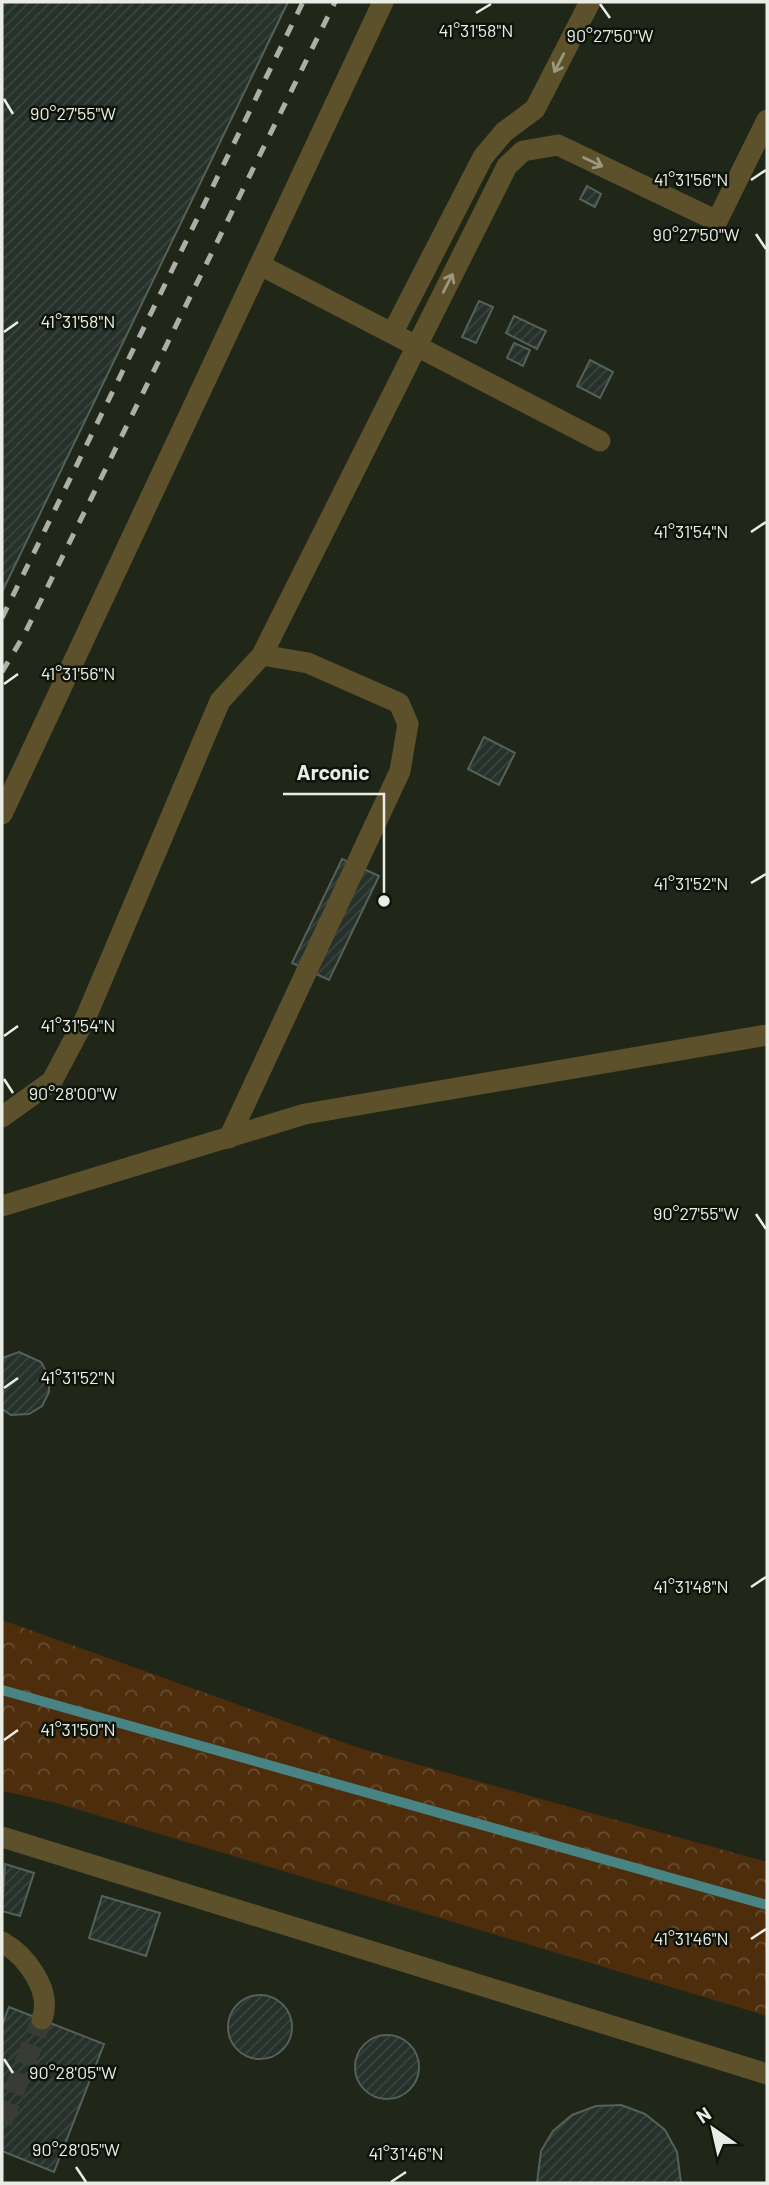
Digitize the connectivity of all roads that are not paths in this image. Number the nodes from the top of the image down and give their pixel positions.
1 (383, 2) edge
2 (590, 2) edge
3 (767, 120) edge
4 (260, 265) junction
5 (394, 332) junction
6 (417, 344) junction
7 (600, 441) dead end
8 (262, 655) junction
9 (2, 814) edge
10 (767, 1035) edge
11 (2, 1117) edge
12 (229, 1138) junction
13 (2, 1206) edge
14 (2, 1837) edge
15 (2, 1942) edge
16 (42, 2019) tunnel mouth
17 (767, 2074) edge

1 - 4 lane
2 -> 5 lane
6 -> 3 lane
4 - 5 lane
4 - 9 lane
5 - 6 lane
6 - 7 lane
6 - 8 lane
8 - 11 lane
8 - 12 lane
10 - 12 lane
12 - 13 lane
14 - 17 lane
15 - 16 lane

